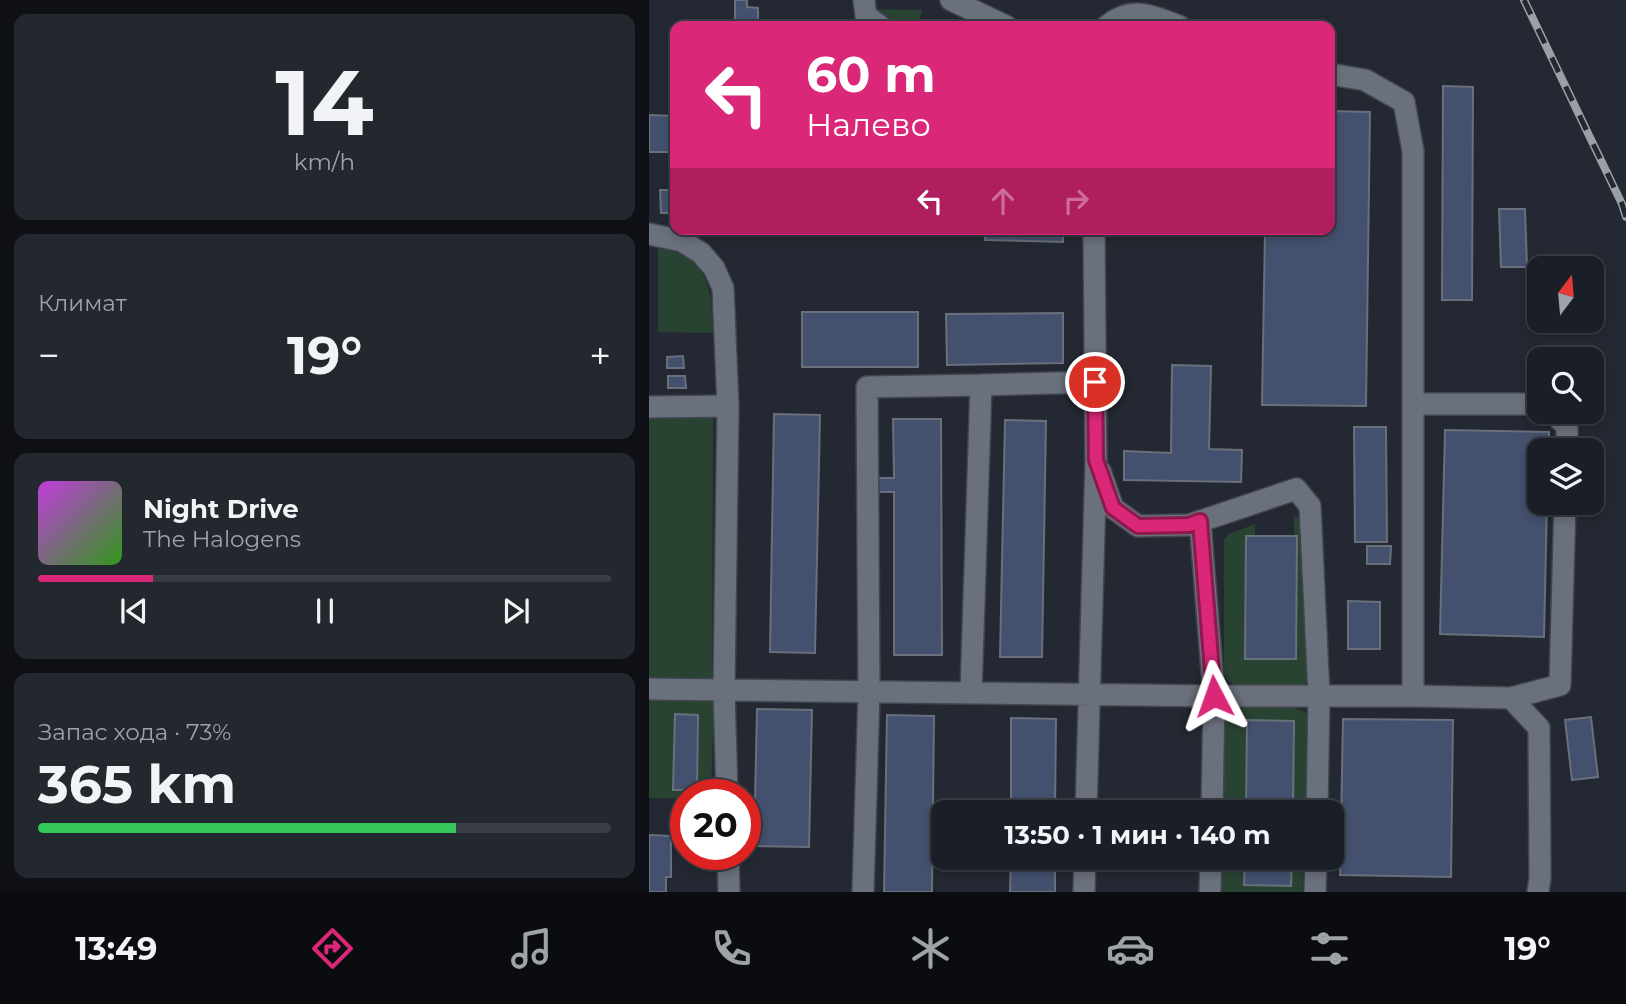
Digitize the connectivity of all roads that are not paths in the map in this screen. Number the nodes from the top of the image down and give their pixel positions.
1 (864, 0) edge
2 (951, 0) edge
3 (873, 21) edge
4 (995, 21) edge
5 (1115, 21) edge
6 (1166, 21) edge
7 (1335, 75) edge
8 (649, 234) edge
9 (1095, 235) edge
10 (1095, 382) junction
11 (981, 385) junction
12 (1413, 404) junction
13 (1527, 404) edge
14 (728, 406) junction
15 (649, 407) edge
16 (1096, 460) junction
17 (1565, 515) edge
18 (1200, 521) junction
19 (649, 689) edge
20 (724, 690) junction
21 (869, 692) junction
22 (971, 693) junction
23 (1088, 695) junction
24 (1319, 695) junction
25 (1214, 696) junction
26 (1413, 696) junction
27 (1511, 698) junction
28 (727, 779) edge
29 (1085, 800) edge
30 (1212, 800) edge
31 (1317, 800) edge
32 (728, 870) edge
33 (1085, 870) edge
34 (1211, 870) edge
35 (1316, 870) edge
36 (729, 892) edge
37 (863, 892) edge
38 (1084, 892) edge
39 (1210, 892) edge
40 (1315, 892) edge
41 (1537, 892) edge

1 - 3 street
2 - 4 street
5 - 6 street
7 - 12 street
8 - 14 street
9 - 10 street
10 - 11 street
10 - 16 street
11 - 21 street
11 - 22 street
12 - 13 street
12 - 26 street
14 - 15 street
14 - 20 street
16 - 18 street
16 - 23 street
17 - 27 street
18 - 24 street
18 - 25 street
19 - 20 street
20 - 21 street
20 - 28 street
21 - 22 street
21 - 37 street
22 - 23 street
23 - 25 street
23 - 29 street
24 - 25 street
24 - 26 street
24 - 31 street
25 - 30 street
26 - 27 street
27 - 41 street
32 - 36 street
33 - 38 street
34 - 39 street
35 - 40 street

